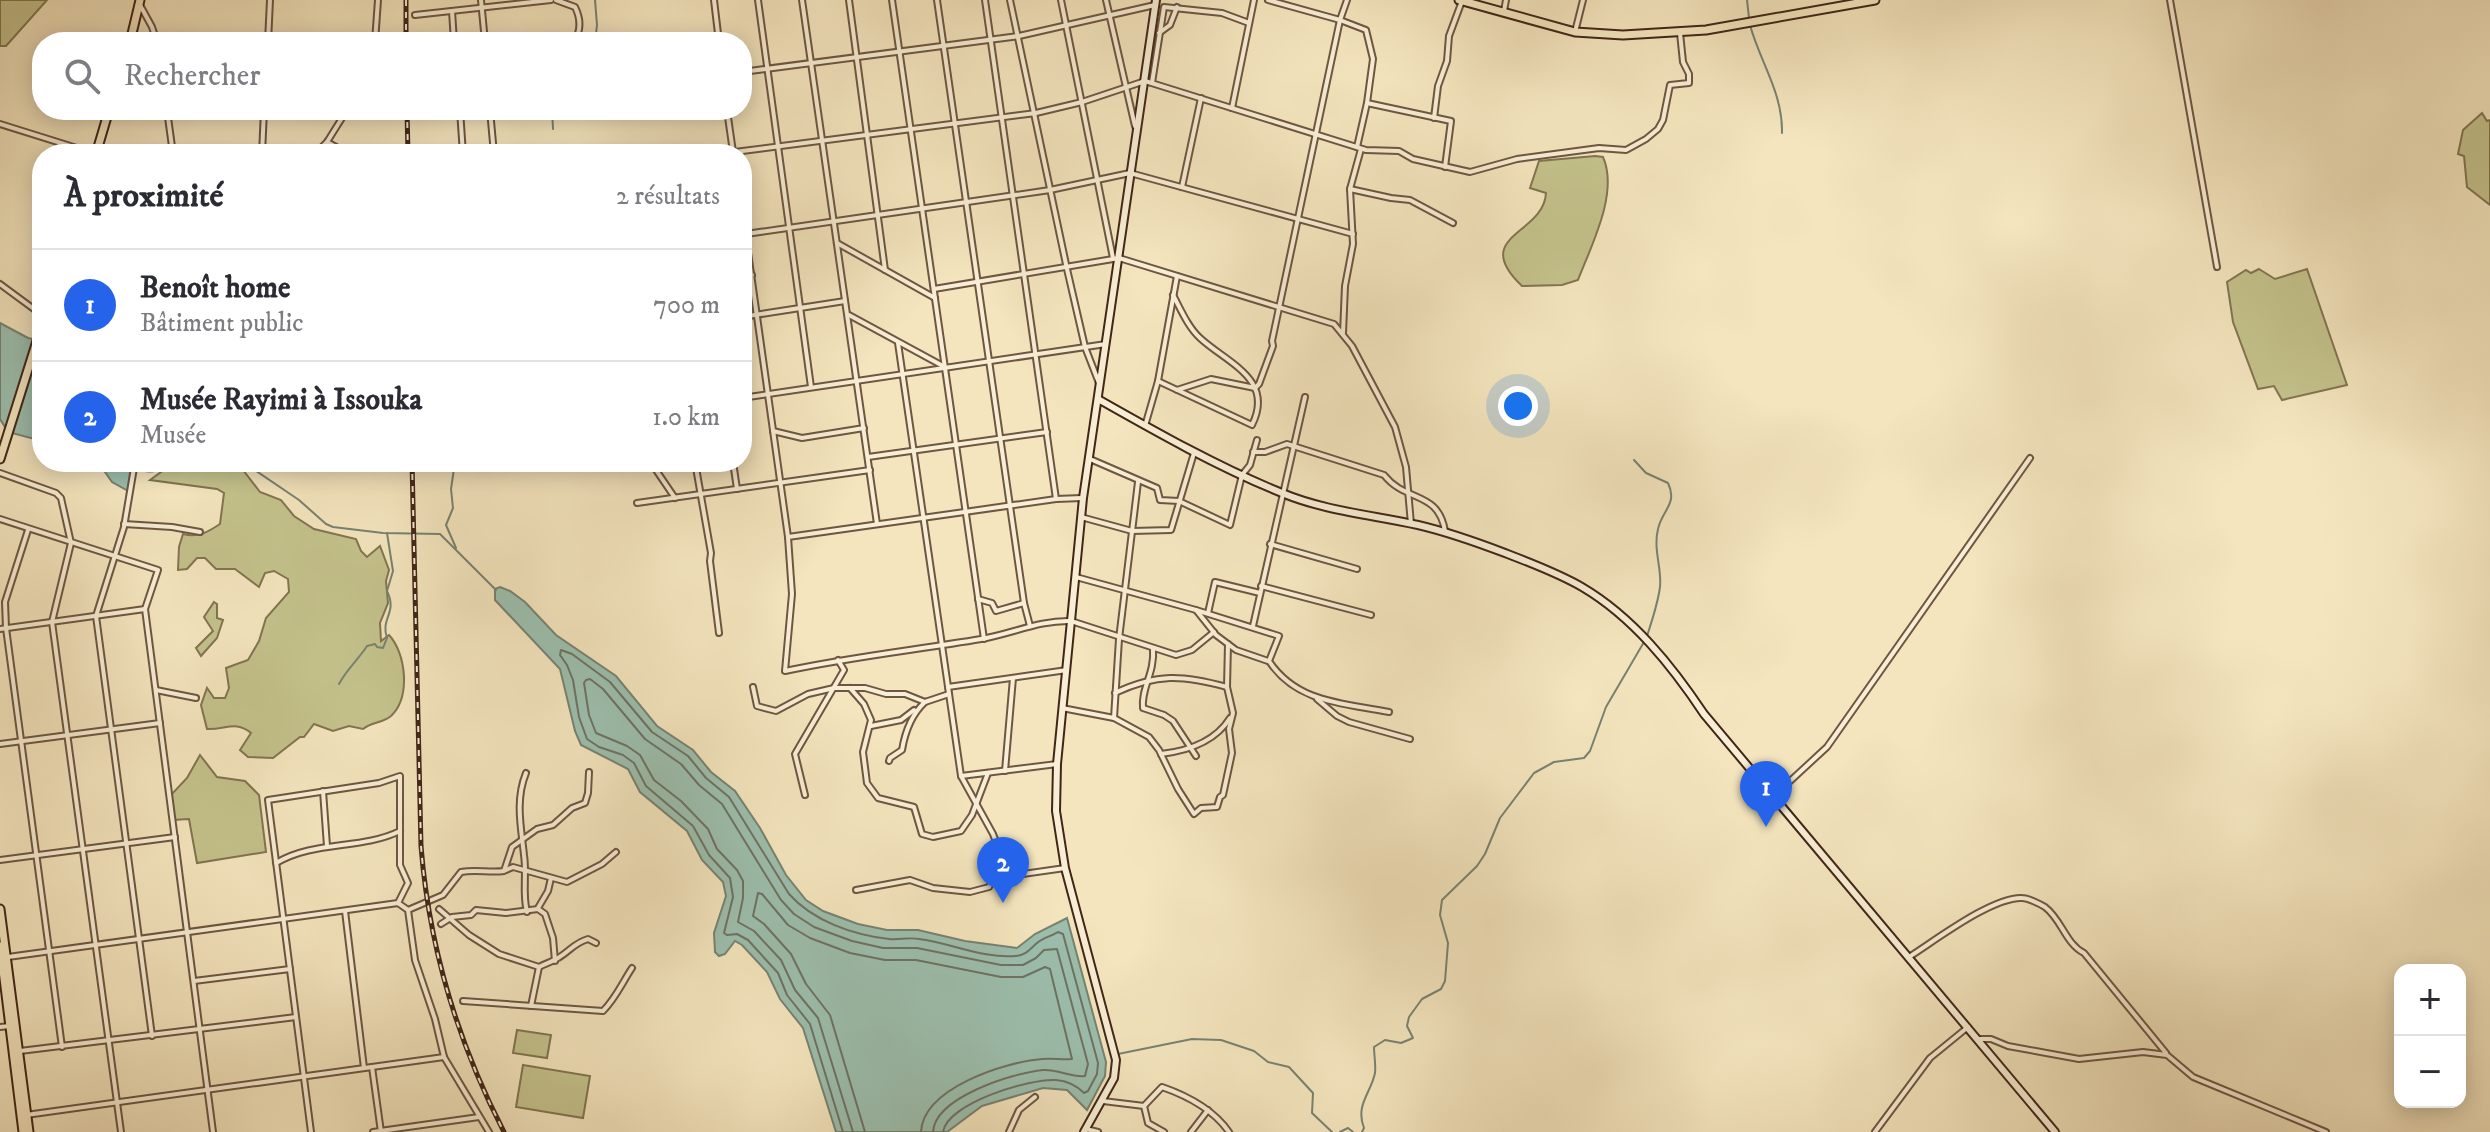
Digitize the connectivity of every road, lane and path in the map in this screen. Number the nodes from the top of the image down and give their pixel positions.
1 (270, 0) edge
2 (378, 0) edge
3 (481, 0) edge
4 (553, 0) edge
5 (714, 0) edge
6 (758, 0) edge
7 (802, 0) edge
8 (849, 0) edge
9 (892, 0) edge
10 (937, 0) edge
11 (985, 0) edge
12 (1010, 0) edge
13 (1061, 0) edge
14 (1106, 0) edge
15 (1254, 0) edge
16 (1268, 0) edge
17 (1347, 0) edge
18 (1460, 0) edge
19 (1506, 0) edge
20 (1583, 0) edge
21 (1875, 0) edge
22 (2170, 0) edge
23 (140, 2) edge
24 (1153, 2) edge
25 (482, 7) junction
26 (1177, 7) junction
27 (452, 11) junction
28 (1503, 13) junction
29 (1110, 14) junction
30 (415, 15) dead end
31 (1340, 20) junction
32 (1249, 23) junction
33 (1066, 24) junction
34 (132, 32) edge
35 (154, 32) edge
36 (268, 32) edge
37 (376, 32) edge
38 (453, 32) edge
39 (484, 32) edge
40 (579, 32) edge
41 (718, 32) edge
42 (1575, 32) junction
43 (1159, 33) junction
44 (1680, 33) junction
45 (1019, 36) junction
46 (990, 40) junction
47 (944, 46) junction
48 (899, 52) junction
49 (857, 57) junction
50 (811, 63) junction
51 (767, 68) junction
52 (752, 70) edge
53 (1149, 82) junction
54 (1128, 89) junction
55 (1201, 98) junction
56 (1082, 102) junction
57 (1367, 103) junction
58 (1232, 108) junction
59 (1036, 113) junction
60 (1002, 117) junction
61 (1434, 118) junction
62 (106, 120) edge
63 (168, 120) edge
64 (264, 120) edge
65 (341, 120) edge
66 (461, 120) edge
67 (491, 120) edge
68 (728, 120) edge
69 (955, 123) junction
70 (0, 124) edge
71 (911, 129) junction
72 (1137, 132) junction
73 (1318, 133) junction
74 (867, 135) junction
75 (822, 140) junction
76 (327, 142) joint
77 (64, 144) edge
78 (99, 144) edge
79 (172, 144) edge
80 (262, 144) edge
81 (331, 144) edge
82 (462, 144) edge
83 (493, 144) edge
84 (732, 144) edge
85 (778, 146) junction
86 (1359, 148) junction
87 (752, 150) edge
88 (1445, 167) junction
89 (1130, 173) junction
90 (1098, 180) junction
91 (1182, 187) junction
92 (1350, 189) junction
93 (1050, 190) junction
94 (1013, 196) junction
95 (967, 202) junction
96 (922, 209) junction
97 (877, 215) junction
98 (1299, 220) junction
99 (834, 222) junction
100 (1453, 223) dead end
101 (789, 228) junction
102 (752, 233) edge
103 (1353, 234) junction
104 (837, 243) junction
105 (1116, 258) junction
106 (2217, 267) dead end
107 (1067, 269) junction
108 (885, 270) junction
109 (752, 275) edge
110 (1024, 275) junction
111 (1177, 276) junction
112 (978, 282) junction
113 (0, 284) edge
114 (934, 289) junction
115 (1173, 295) junction
116 (935, 298) junction
117 (845, 301) junction
118 (32, 308) edge
119 (800, 308) junction
120 (1279, 308) junction
121 (847, 314) junction
122 (757, 315) junction
123 (752, 316) edge
124 (1343, 335) junction
125 (898, 343) junction
126 (1106, 344) junction
127 (1085, 347) junction
128 (1035, 354) junction
129 (32, 357) edge
130 (990, 361) junction
131 (945, 367) junction
132 (903, 374) junction
133 (857, 381) junction
134 (1158, 381) junction
135 (1100, 386) junction
136 (811, 387) junction
137 (1255, 388) junction
138 (1177, 390) junction
139 (768, 394) junction
140 (752, 396) edge
141 (1305, 397) dead end
142 (1098, 399) junction
143 (1145, 426) junction
144 (864, 428) junction
145 (773, 431) junction
146 (1047, 432) junction
147 (1001, 439) junction
148 (1257, 440) dead end
149 (956, 445) junction
150 (1293, 445) junction
151 (914, 451) junction
152 (1253, 452) junction
153 (1194, 453) junction
154 (868, 457) junction
155 (2030, 458) dead end
156 (0, 459) edge
157 (1090, 459) junction
158 (870, 470) junction
159 (133, 472) edge
160 (657, 472) edge
161 (696, 472) edge
162 (734, 472) edge
163 (0, 473) edge
164 (1242, 475) junction
165 (780, 482) junction
166 (1138, 482) junction
167 (737, 489) junction
168 (1282, 493) junction
169 (699, 494) junction
170 (1409, 494) junction
171 (675, 498) junction
172 (1083, 498) junction
173 (1056, 499) junction
174 (1179, 501) junction
175 (637, 503) dead end
176 (1011, 505) junction
177 (966, 511) junction
178 (924, 517) junction
179 (1081, 517) junction
180 (0, 519) edge
181 (124, 524) junction
182 (877, 524) junction
183 (1411, 524) junction
184 (28, 530) junction
185 (1132, 531) junction
186 (200, 532) dead end
187 (1445, 532) junction
188 (788, 537) junction
189 (71, 543) junction
190 (1270, 544) junction
191 (114, 557) junction
192 (1357, 569) dead end
193 (1074, 577) junction
194 (1261, 586) junction
195 (1125, 592) junction
196 (1260, 593) junction
197 (978, 599) junction
198 (1024, 603) junction
199 (145, 609) junction
200 (1196, 610) junction
201 (1208, 613) junction
202 (1371, 615) dead end
203 (96, 616) junction
204 (1071, 621) junction
205 (52, 622) junction
206 (1030, 626) junction
207 (1253, 626) junction
208 (3, 628) edge
209 (1214, 632) junction
210 (719, 633) dead end
211 (984, 639) junction
212 (1119, 639) junction
213 (1228, 644) junction
214 (942, 645) junction
215 (1153, 648) junction
216 (838, 660) junction
217 (1269, 661) junction
218 (1067, 670) junction
219 (1013, 678) junction
220 (1150, 679) junction
221 (753, 687) dead end
222 (948, 687) junction
223 (1227, 687) junction
224 (834, 688) junction
225 (850, 688) junction
226 (156, 690) junction
227 (1115, 693) junction
228 (949, 694) junction
229 (196, 698) dead end
230 (1315, 698) junction
231 (925, 702) junction
232 (1062, 708) junction
233 (1389, 712) dead end
234 (1233, 713) junction
235 (1114, 718) junction
236 (160, 723) junction
237 (870, 726) junction
238 (111, 729) junction
239 (67, 735) junction
240 (1410, 739) dead end
241 (21, 741) junction
242 (0, 744) edge
243 (1190, 747) junction
244 (1161, 754) junction
245 (1196, 756) dead end
246 (889, 761) dead end
247 (1057, 764) junction
248 (1005, 771) junction
249 (589, 772) dead end
250 (526, 773) dead end
251 (988, 773) junction
252 (961, 776) junction
253 (323, 791) junction
254 (805, 795) dead end
255 (1774, 796) junction
256 (977, 803) junction
257 (400, 831) junction
258 (175, 837) junction
259 (522, 841) junction
260 (127, 843) junction
261 (327, 846) junction
262 (82, 849) junction
263 (616, 852) dead end
264 (36, 855) junction
265 (0, 860) edge
266 (276, 863) junction
267 (1065, 868) junction
268 (504, 871) junction
269 (524, 871) junction
270 (1009, 876) junction
271 (551, 878) junction
272 (856, 890) dead end
273 (398, 903) junction
274 (0, 909) edge
275 (439, 909) dead end
276 (538, 909) junction
277 (408, 910) junction
278 (345, 911) junction
279 (527, 912) junction
280 (452, 917) junction
281 (283, 919) junction
282 (1, 920) edge
283 (441, 924) dead end
284 (187, 932) junction
285 (139, 939) junction
286 (596, 943) dead end
287 (95, 945) junction
288 (0, 946) edge
289 (49, 951) junction
290 (4, 957) edge
291 (1909, 957) junction
292 (555, 961) junction
293 (539, 967) junction
294 (632, 968) dead end
295 (290, 969) junction
296 (194, 981) junction
297 (463, 1001) dead end
298 (531, 1006) junction
299 (296, 1017) junction
300 (13, 1025) junction
301 (0, 1027) edge
302 (1968, 1027) junction
303 (200, 1029) junction
304 (152, 1036) junction
305 (1978, 1039) junction
306 (108, 1041) junction
307 (62, 1047) junction
308 (16, 1051) junction
309 (2167, 1055) junction
310 (444, 1057) junction
311 (372, 1067) junction
312 (364, 1068) junction
313 (304, 1077) junction
314 (208, 1090) junction
315 (1035, 1097) dead end
316 (1102, 1101) junction
317 (117, 1103) junction
318 (1144, 1106) junction
319 (1208, 1110) junction
320 (23, 1115) junction
321 (479, 1117) junction
322 (1085, 1130) edge
323 (26, 1132) edge
324 (121, 1132) edge
325 (213, 1132) edge
326 (311, 1132) edge
327 (373, 1132) edge
328 (381, 1132) edge
329 (489, 1132) edge
330 (1009, 1132) edge
331 (1098, 1132) edge
332 (1164, 1132) edge
333 (1191, 1132) edge
334 (1229, 1132) edge
335 (1875, 1132) edge
336 (2055, 1132) edge
337 (2326, 1132) edge

1 - 36 street
2 - 37 street
3 - 25 street
4 - 25 street
4 - 40 street
5 - 41 street
6 - 51 street
7 - 50 street
8 - 49 street
9 - 48 street
10 - 47 street
11 - 46 street
12 - 45 street
13 - 33 street
14 - 29 street
15 - 32 street
16 - 31 street
17 - 31 street
18 - 28 main road
18 - 61 street
19 - 28 street
20 - 42 street
21 - 44 main road
22 - 106 street
23 - 34 main road
23 - 35 street
24 - 29 street
24 - 53 street
25 - 27 street
25 - 39 street
26 - 32 street
26 - 43 street
26 - 43 street
27 - 30 street
27 - 38 street
28 - 42 main road
29 - 33 street
29 - 54 street
31 - 57 street
31 - 73 street
32 - 58 street
33 - 45 street
33 - 56 street
42 - 44 main road
43 - 53 street
44 - 88 street
45 - 46 street
45 - 59 street
46 - 47 street
46 - 60 street
47 - 48 street
47 - 69 street
48 - 49 street
48 - 71 street
49 - 50 street
49 - 74 street
50 - 51 street
50 - 75 street
51 - 52 street
51 - 85 street
53 - 54 street
53 - 55 street
53 - 72 street
54 - 56 street
54 - 72 street
55 - 58 street
55 - 91 street
56 - 59 street
56 - 90 street
57 - 61 street
57 - 86 street
58 - 73 street
59 - 60 street
59 - 93 street
60 - 69 street
60 - 94 street
61 - 88 street
62 - 78 main road
63 - 79 street
64 - 80 street
65 - 76 street
66 - 82 street
67 - 83 street
68 - 84 street
69 - 71 street
69 - 95 street
70 - 77 street
71 - 74 street
71 - 96 street
72 - 89 street
73 - 86 street
73 - 98 street
74 - 75 street
74 - 97 street
75 - 85 street
75 - 99 street
76 - 81 street
85 - 87 street
85 - 101 street
86 - 88 street
86 - 92 street
89 - 90 street
89 - 91 street
89 - 105 street
90 - 93 street
90 - 105 street
91 - 98 street
92 - 100 street
92 - 103 street
93 - 94 street
93 - 107 street
94 - 95 street
94 - 110 street
95 - 96 street
95 - 112 street
96 - 97 street
96 - 114 street
97 - 99 street
97 - 108 street
98 - 103 street
98 - 120 street
99 - 101 street
99 - 104 street
101 - 102 street
101 - 119 street
103 - 124 street
104 - 108 street
104 - 117 street
105 - 107 street
105 - 111 street
105 - 126 street
107 - 110 street
107 - 127 street
108 - 116 street
109 - 122 street
110 - 112 street
110 - 128 street
111 - 115 street
111 - 120 street
112 - 114 street
112 - 130 street
113 - 118 street
114 - 116 street
115 - 134 street
115 - 137 street
116 - 131 street
117 - 119 street
117 - 121 street
119 - 122 street
119 - 136 street
120 - 124 street
120 - 137 street
121 - 125 street
121 - 133 street
122 - 123 street
122 - 139 street
124 - 170 street
125 - 131 street
125 - 132 street
126 - 127 street
126 - 135 street
127 - 128 street
127 - 135 street
128 - 130 street
128 - 146 street
129 - 156 main road
130 - 131 street
130 - 147 street
131 - 132 street
131 - 149 street
132 - 133 street
132 - 151 street
133 - 136 street
133 - 144 street
134 - 138 street
134 - 143 street
135 - 142 street
136 - 139 street
137 - 138 street
137 - 138 street
139 - 140 street
139 - 145 street
141 - 150 street
142 - 143 street
142 - 157 street
143 - 153 street
144 - 145 street
144 - 154 street
145 - 165 street
146 - 147 street
146 - 173 street
147 - 149 street
147 - 176 street
148 - 152 street
149 - 151 street
149 - 177 street
150 - 152 street
150 - 168 street
150 - 170 street
151 - 154 street
151 - 178 street
152 - 164 street
153 - 164 street
153 - 174 street
154 - 158 street
155 - 255 street
157 - 166 street
157 - 172 street
158 - 165 street
158 - 182 street
159 - 181 street
160 - 171 street
161 - 169 street
162 - 167 street
163 - 189 street
164 - 168 street
164 - 174 street
165 - 167 street
165 - 188 street
166 - 174 street
166 - 185 street
167 - 169 street
168 - 183 street
168 - 190 street
169 - 171 street
169 - 210 street
170 - 183 street
170 - 187 street
171 - 175 street
172 - 173 street
172 - 179 street
173 - 176 street
174 - 185 street
176 - 177 street
176 - 198 street
177 - 178 street
177 - 197 street
178 - 182 street
178 - 214 street
179 - 185 street
179 - 193 street
180 - 184 street
181 - 186 street
181 - 191 street
182 - 188 street
183 - 187 street
184 - 189 street
184 - 208 street
185 - 195 street
187 - 255 street
188 - 216 street
189 - 191 street
189 - 205 street
190 - 192 street
190 - 194 street
191 - 199 street
191 - 203 street
193 - 195 street
193 - 204 street
194 - 196 street
194 - 202 street
195 - 200 street
195 - 212 street
196 - 201 street
196 - 207 street
197 - 198 street
197 - 211 street
198 - 206 street
199 - 203 street
199 - 226 street
200 - 201 street
200 - 209 street
201 - 207 street
203 - 205 street
203 - 238 street
204 - 206 street
204 - 212 street
204 - 218 street
205 - 208 street
205 - 239 street
206 - 211 street
207 - 217 street
208 - 241 street
209 - 213 street
209 - 215 street
211 - 214 street
212 - 215 street
212 - 227 street
213 - 217 street
213 - 223 street
214 - 216 street
214 - 222 street
215 - 220 street
216 - 224 street
217 - 230 street
218 - 219 street
218 - 232 street
219 - 222 street
219 - 248 street
220 - 223 street
220 - 227 street
220 - 243 street
221 - 224 street
222 - 228 street
223 - 234 street
224 - 225 street
224 - 254 street
225 - 231 street
225 - 237 street
226 - 229 street
226 - 236 street
227 - 235 street
228 - 231 street
228 - 252 street
230 - 233 street
230 - 240 street
231 - 237 street
231 - 246 street
232 - 235 street
232 - 247 street
234 - 243 street
234 - 244 street
235 - 244 street
236 - 238 street
236 - 258 street
237 - 256 street
238 - 239 street
238 - 260 street
239 - 241 street
239 - 262 street
241 - 242 street
241 - 264 street
243 - 244 street
243 - 245 street
247 - 248 street
247 - 267 street
248 - 251 street
249 - 259 street
250 - 259 street
251 - 252 street
251 - 256 street
252 - 256 street
253 - 257 street
253 - 261 street
253 - 266 street
255 - 291 street
256 - 270 street
257 - 261 street
257 - 273 street
258 - 260 street
258 - 284 street
259 - 268 street
259 - 269 street
260 - 262 street
260 - 285 street
261 - 266 street
262 - 264 street
262 - 287 street
263 - 271 street
264 - 265 street
264 - 289 street
266 - 281 street
267 - 270 street
267 - 316 street
268 - 269 street
268 - 277 street
269 - 271 street
269 - 279 street
270 - 272 street
271 - 276 street
273 - 277 street
273 - 278 street
274 - 282 main road
275 - 280 street
276 - 279 street
276 - 292 street
277 - 310 street
278 - 281 street
278 - 312 street
279 - 280 street
280 - 283 street
280 - 293 street
281 - 284 street
281 - 295 street
282 - 290 main road
284 - 285 street
284 - 296 street
285 - 287 street
285 - 304 street
286 - 292 street
287 - 289 street
287 - 306 street
288 - 290 main road
289 - 290 street
289 - 307 street
290 - 300 main road
291 - 302 street
291 - 309 street
292 - 293 street
293 - 298 street
294 - 298 street
295 - 296 street
295 - 299 street
296 - 303 street
297 - 298 street
299 - 303 street
299 - 313 street
300 - 301 street
300 - 308 main road
302 - 305 street
302 - 335 street
303 - 304 street
303 - 314 street
304 - 306 street
305 - 309 street
305 - 336 street
306 - 307 street
306 - 317 street
307 - 308 street
308 - 320 main road
309 - 337 street
310 - 311 street
310 - 321 street
311 - 312 street
311 - 328 street
312 - 313 street
313 - 314 street
313 - 326 street
314 - 317 street
314 - 325 street
315 - 330 street
316 - 318 street
316 - 322 street
317 - 320 street
317 - 324 street
318 - 319 street
318 - 332 street
319 - 333 street
319 - 334 street
320 - 323 main road
321 - 328 street
321 - 329 street
322 - 331 street
327 - 328 street

